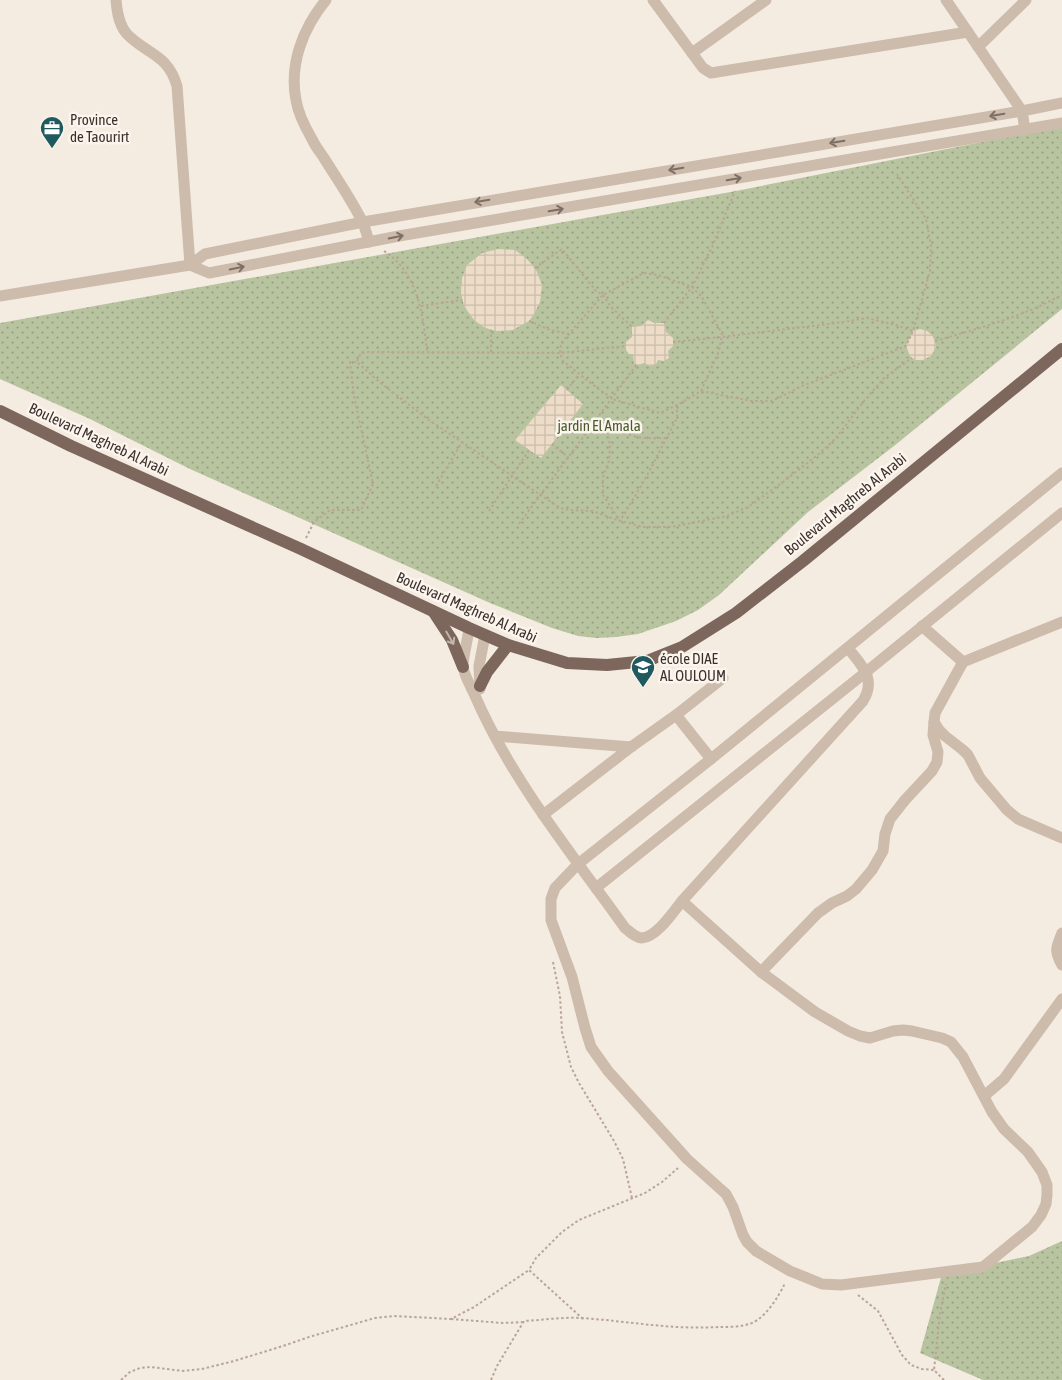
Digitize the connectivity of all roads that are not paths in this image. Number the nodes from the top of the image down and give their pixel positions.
1 (116, 0) edge
2 (326, 0) edge
3 (654, 0) edge
4 (766, 0) edge
5 (946, 0) edge
6 (1026, 0) edge
7 (968, 32) junction
8 (978, 47) junction
9 (692, 53) junction
10 (1062, 103) edge
11 (1022, 111) junction
12 (1062, 123) edge
13 (1025, 130) junction
14 (515, 196) junction
15 (518, 216) junction
16 (363, 222) junction
17 (370, 242) junction
18 (190, 265) junction
19 (0, 296) edge
20 (1062, 348) edge
21 (0, 411) edge
22 (1062, 473) edge
23 (1062, 513) edge
24 (433, 611) junction
25 (1062, 622) edge
26 (922, 626) junction
27 (470, 628) junction
28 (485, 635) junction
29 (508, 645) junction
30 (848, 648) junction
31 (963, 662) junction
32 (463, 667) junction
33 (866, 672) junction
34 (723, 678) dead end
35 (480, 686) junction
36 (482, 710) junction
37 (676, 715) junction
38 (934, 722) junction
39 (495, 736) junction
40 (631, 747) junction
41 (711, 759) junction
42 (543, 815) junction
43 (1062, 838) edge
44 (578, 864) junction
45 (596, 888) junction
46 (682, 901) junction
47 (1062, 933) edge
48 (1062, 965) edge
49 (761, 972) junction
50 (1062, 999) edge
51 (984, 1096) junction

1 - 18 street
2 - 16 street
3 - 9 street
4 - 9 street
5 - 7 street
6 - 8 street
7 - 8 street
7 - 9 street
8 - 11 street
10 - 11 street
11 - 13 street
11 -> 14 street
12 - 13 street
15 -> 13 street
14 - 15 street
14 -> 16 street
17 -> 15 street
16 - 17 street
16 - 18 street
18 -> 17 street
18 - 19 street
20 - 29 main road, Boulevard Maghreb Al Arabi
21 - 24 main road, Boulevard Maghreb Al Arabi
22 - 30 street
23 - 26 street
24 - 27 main road, Boulevard Maghreb Al Arabi
24 -> 32 main road
25 - 31 street
26 - 31 street
26 - 33 street
27 - 28 main road, Boulevard Maghreb Al Arabi
27 - 32 street
28 - 29 main road, Boulevard Maghreb Al Arabi
28 - 35 street
29 - 35 main road
30 - 33 street
30 - 41 street
31 - 38 street
32 - 36 street
33 - 45 street
33 - 46 street
34 - 37 street
35 - 36 street
36 - 39 street
37 - 40 street
37 - 41 street
38 - 43 street
38 - 49 street
39 - 40 street
39 - 42 street
40 - 42 street
41 - 44 street
42 - 44 street
44 - 45 street
44 - 51 street
45 - 46 street
46 - 49 street
47 - 48 street
49 - 51 street
50 - 51 street

